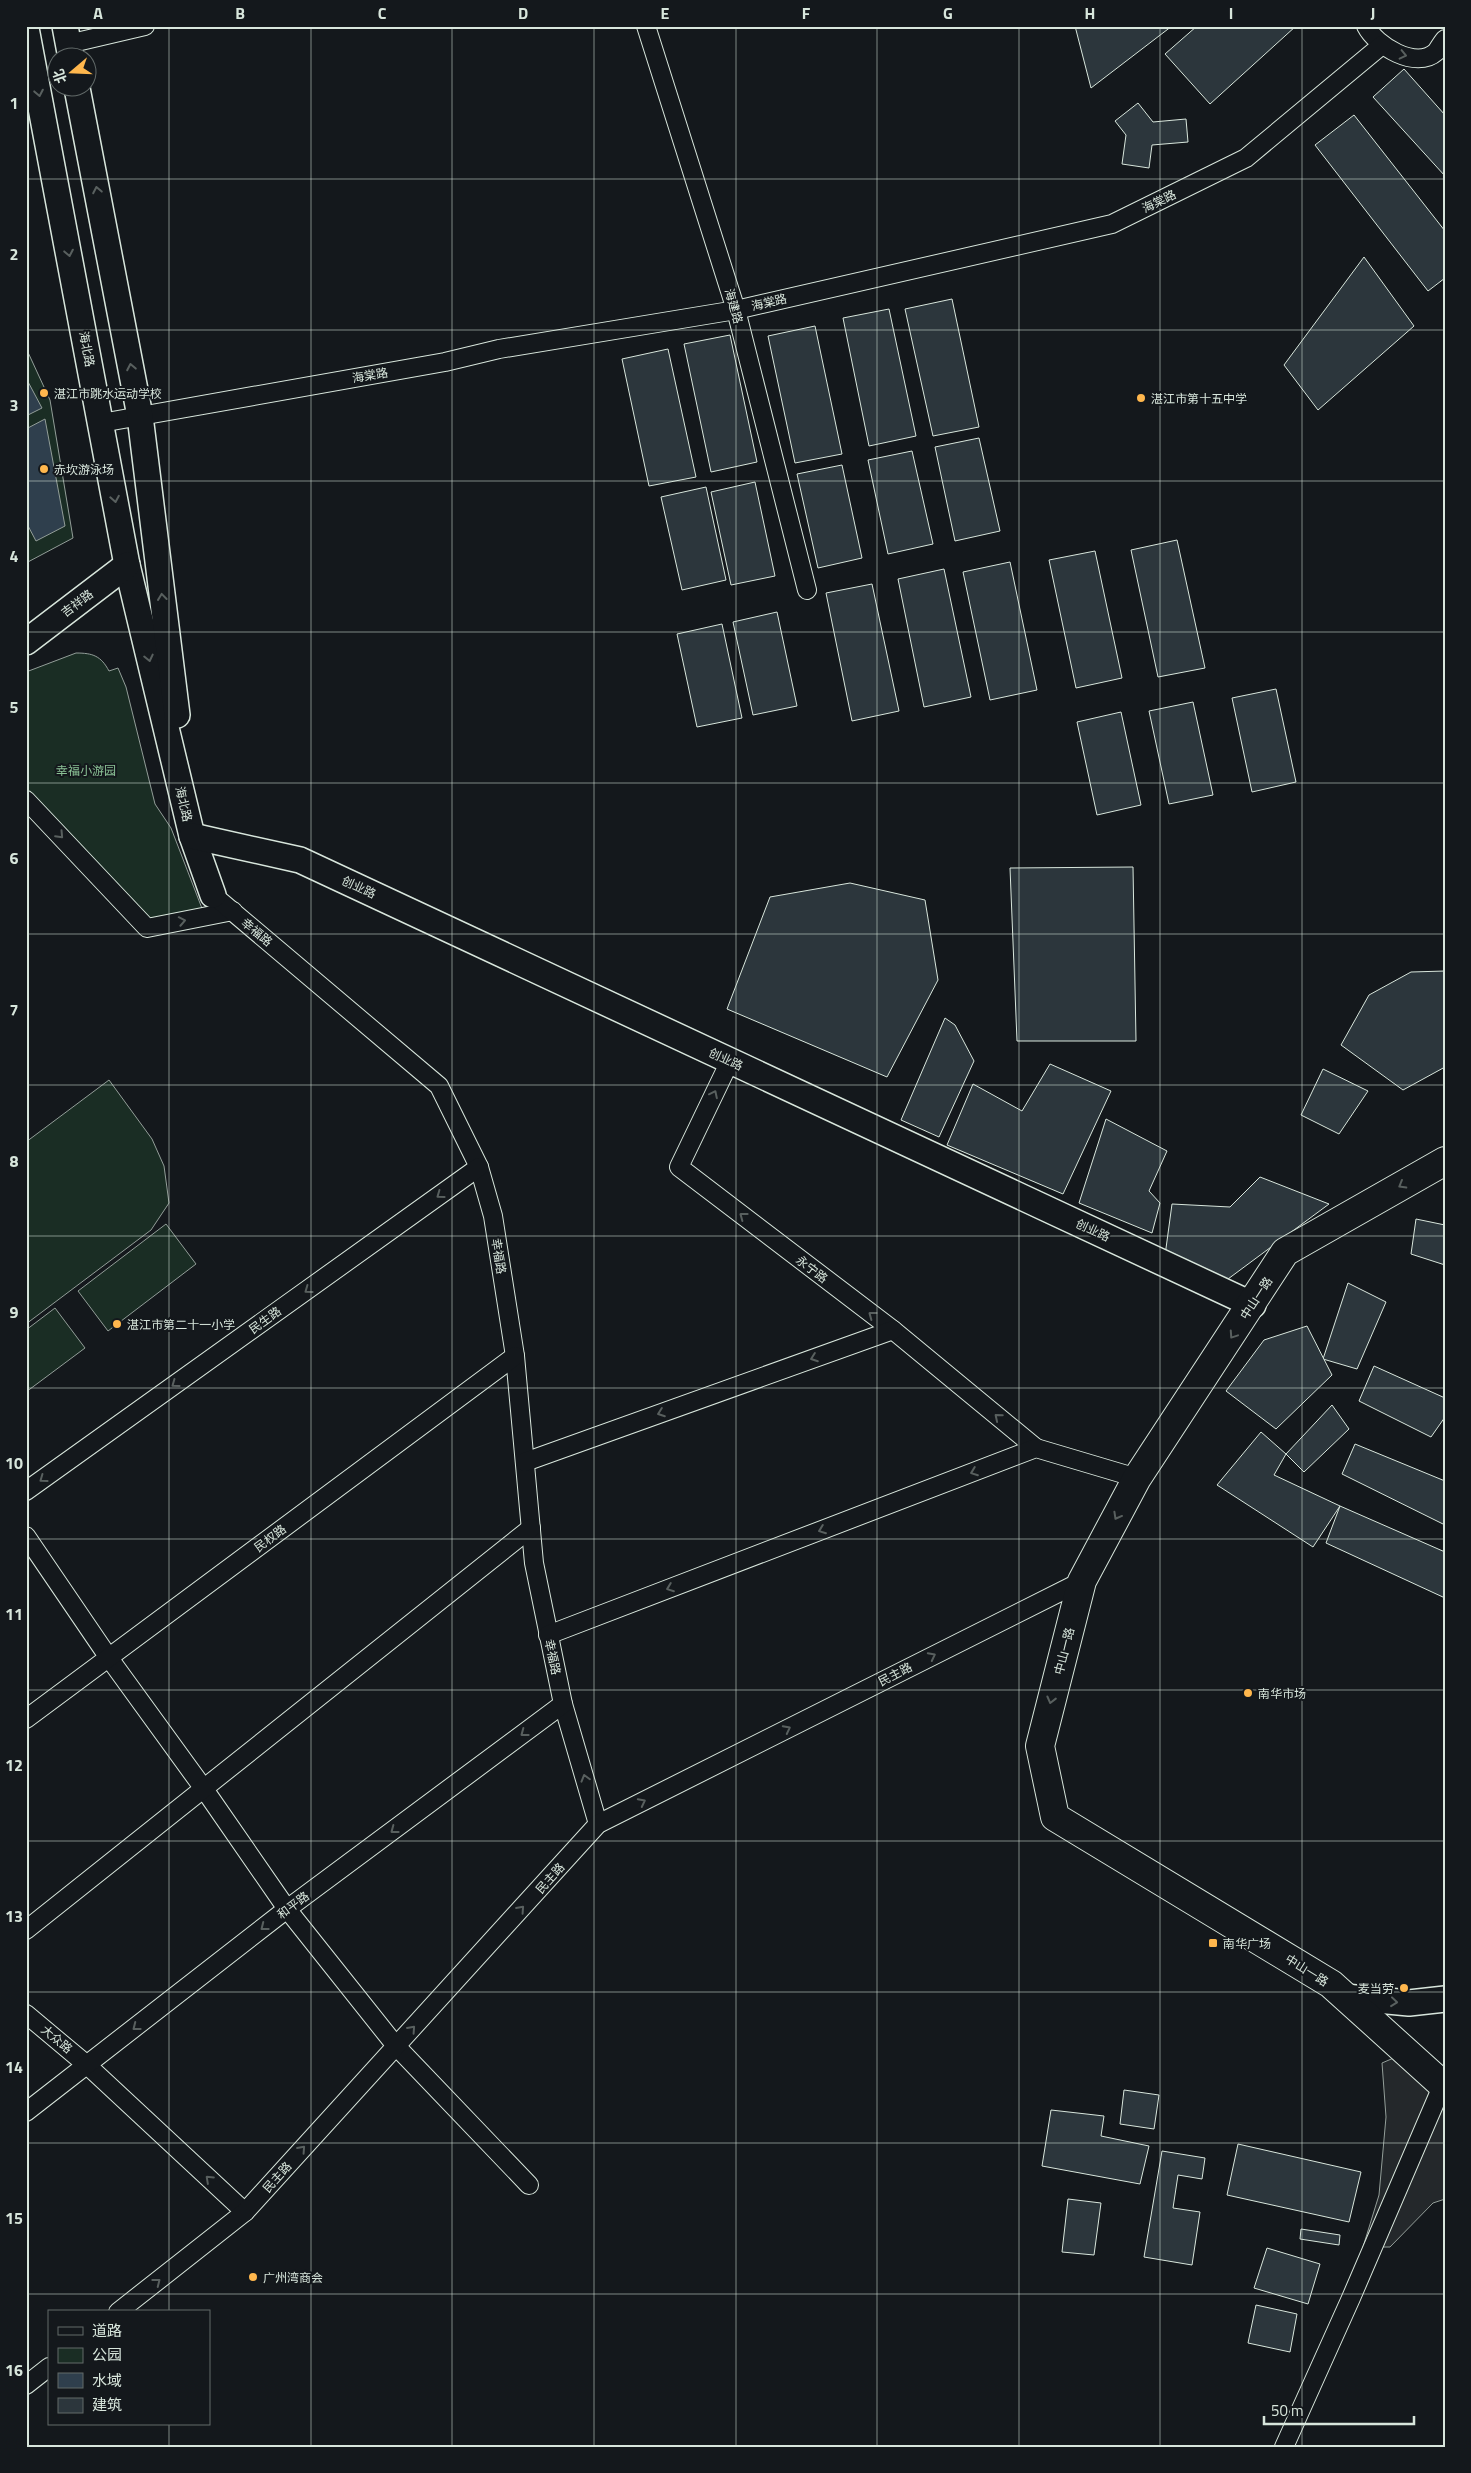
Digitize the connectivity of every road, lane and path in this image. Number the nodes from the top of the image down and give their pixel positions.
1 (145, 26) edge
2 (646, 26) edge
3 (1366, 26) edge
4 (26, 28) edge
5 (68, 42) edge
6 (1382, 45) junction
7 (1442, 51) edge
8 (79, 98) edge
9 (736, 310) junction
10 (140, 416) junction
11 (101, 423) junction
12 (127, 565) junction
13 (808, 590) dead end
14 (26, 642) edge
15 (26, 800) edge
16 (192, 836) junction
17 (213, 895) joint
18 (232, 911) junction
19 (730, 1061) junction
20 (1445, 1161) edge
21 (479, 1167) junction
22 (1253, 1305) junction
23 (893, 1330) junction
24 (515, 1356) junction
25 (1036, 1448) junction
26 (524, 1462) junction
27 (1137, 1478) junction
28 (26, 1491) edge
29 (531, 1528) junction
30 (26, 1536) edge
31 (1082, 1581) junction
32 (548, 1635) junction
33 (109, 1658) junction
34 (564, 1704) junction
35 (26, 1719) edge
36 (204, 1789) junction
37 (598, 1824) junction
38 (287, 1909) junction
39 (26, 1930) edge
40 (1345, 1997) junction
41 (1445, 1998) edge
42 (26, 2014) edge
43 (396, 2046) junction
44 (87, 2064) junction
45 (1444, 2084) edge
46 (26, 2112) edge
47 (529, 2185) dead end
48 (245, 2212) junction
49 (121, 2310) edge
50 (48, 2368) edge
51 (26, 2384) edge
52 (1284, 2447) edge

1 - 5 street
2 - 9 street, 海建路
3 - 6 street
4 -> 11 street, 海北路
6 -> 7 street
6 - 9 street, 海棠路
10 -> 8 street, 海北路
9 - 10 street, 海棠路
9 - 13 street, 海建路
10 - 11 street, 海棠路
16 -> 10 street, 海北路
11 -> 12 street, 海北路
12 - 14 street, 吉祥路
12 -> 16 street, 海北路
15 -> 18 street, 幸福路
16 - 17 street
16 - 19 street, 创业路
17 - 18 street, 幸福路
18 - 21 street, 幸福路
19 - 22 street, 创业路
23 -> 19 street, 永宁路
20 -> 22 main road, 中山一路
21 - 24 street, 幸福路
21 -> 28 street, 民生路
22 -> 27 main road, 中山一路
25 -> 23 street, 永宁路
23 -> 26 street
24 - 26 street, 幸福路
24 - 33 street, 民权路
25 - 27 street
25 -> 32 street
26 - 29 street, 幸福路
27 -> 31 main road, 中山一路
29 - 32 street, 幸福路
29 - 36 street
30 - 33 street
37 -> 31 street, 民主路
31 -> 40 main road, 中山一路
32 - 34 street, 幸福路
33 - 35 street, 民权路
33 - 36 street
37 -> 34 street, 幸福路
34 -> 38 street, 和平路
36 - 38 street
36 - 39 street
43 -> 37 street, 民主路
38 - 43 street
38 -> 44 street, 和平路
40 -> 41 street
40 - 45 main road, 中山一路
42 - 44 street, 大众路
43 - 47 street
48 -> 43 street, 民主路
44 - 46 street, 和平路
48 -> 44 street, 大众路
45 - 52 street
49 -> 48 street, 民主路
50 - 51 street

